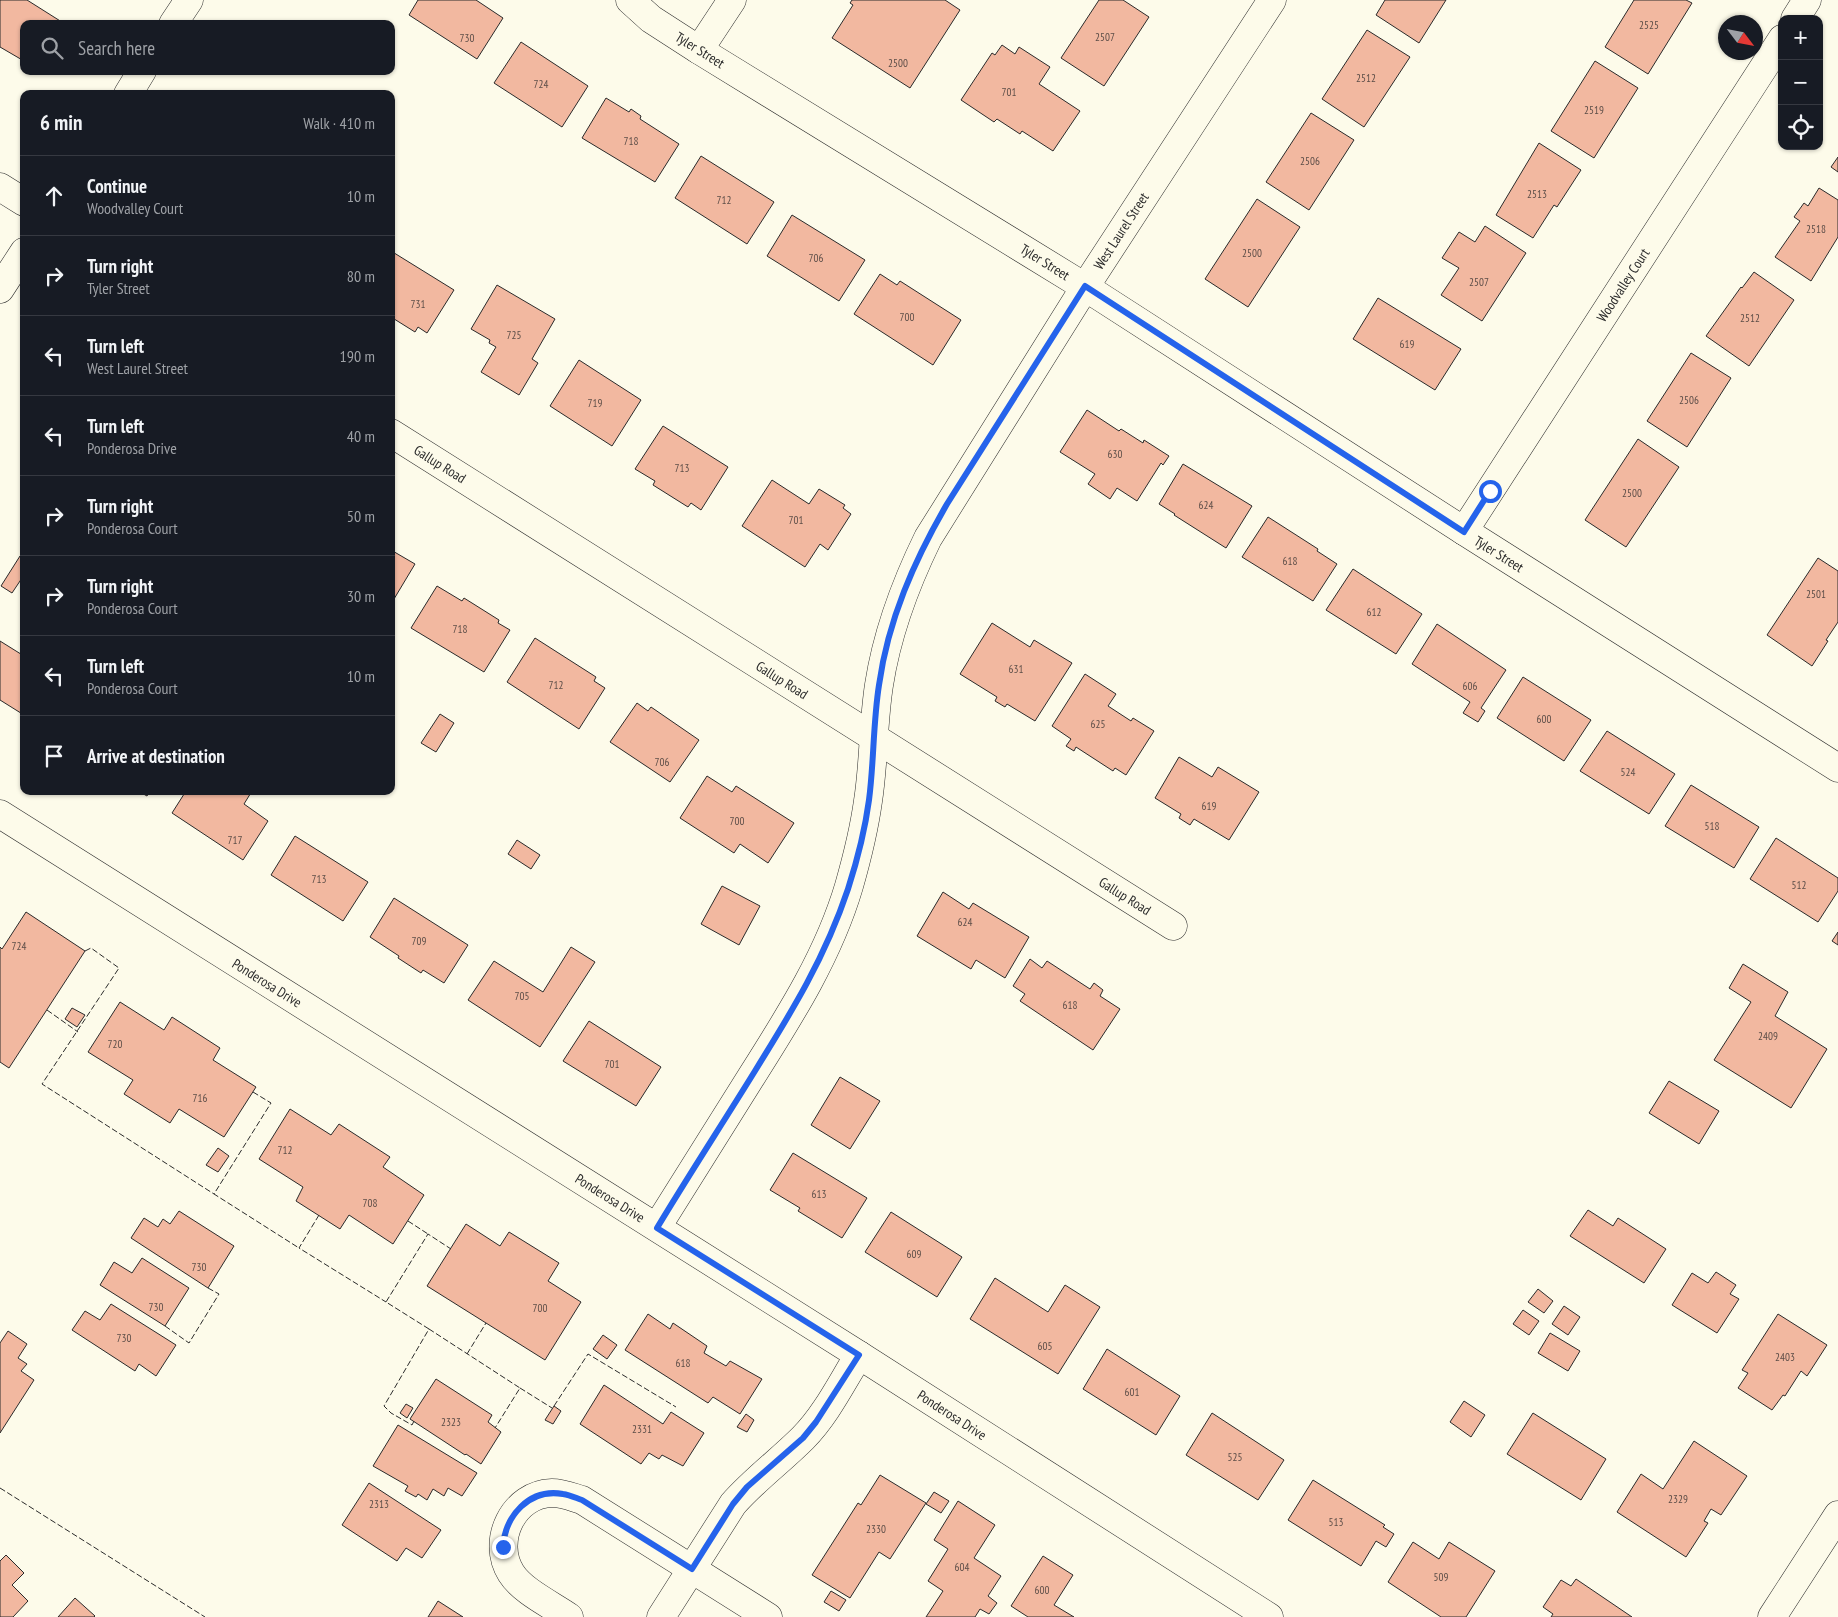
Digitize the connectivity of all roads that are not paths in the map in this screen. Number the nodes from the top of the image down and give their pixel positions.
1 (189, 0) edge
2 (630, 0) edge
3 (732, 0) edge
4 (1272, 0) edge
5 (1807, 0) edge
6 (1798, 15) edge
7 (176, 20) edge
8 (1778, 45) edge
9 (700, 50) junction
10 (140, 75) edge
11 (130, 90) edge
12 (0, 187) edge
13 (20, 200) edge
14 (20, 258) edge
15 (1085, 286) junction
16 (0, 289) edge
17 (395, 436) edge
18 (1464, 532) junction
19 (875, 738) junction
20 (1838, 768) edge
21 (0, 814) edge
22 (1173, 926) dead end
23 (657, 1228) junction
24 (859, 1355) junction
25 (1838, 1515) edge
26 (692, 1569) junction
27 (569, 1617) edge
28 (661, 1617) edge
29 (768, 1617) edge
30 (1269, 1617) edge
31 (1772, 1617) edge

1 - 7 street
2 - 9 street, Tyler Street
3 - 9 street
4 - 15 street, West Laurel Street
5 - 6 street
8 - 18 street, Woodvalley Court
9 - 15 street, Tyler Street
10 - 11 street
12 - 13 street
14 - 16 street
15 - 18 street, Tyler Street
15 - 19 street, West Laurel Street
17 - 19 street, Gallup Road
18 - 20 street, Tyler Street
19 - 22 street, Gallup Road
19 - 23 street, West Laurel Street
21 - 23 street, Ponderosa Drive
23 - 24 street, Ponderosa Drive
24 - 26 street
24 - 30 street, Ponderosa Drive
25 - 31 street
26 - 27 street
26 - 28 street
26 - 29 street

